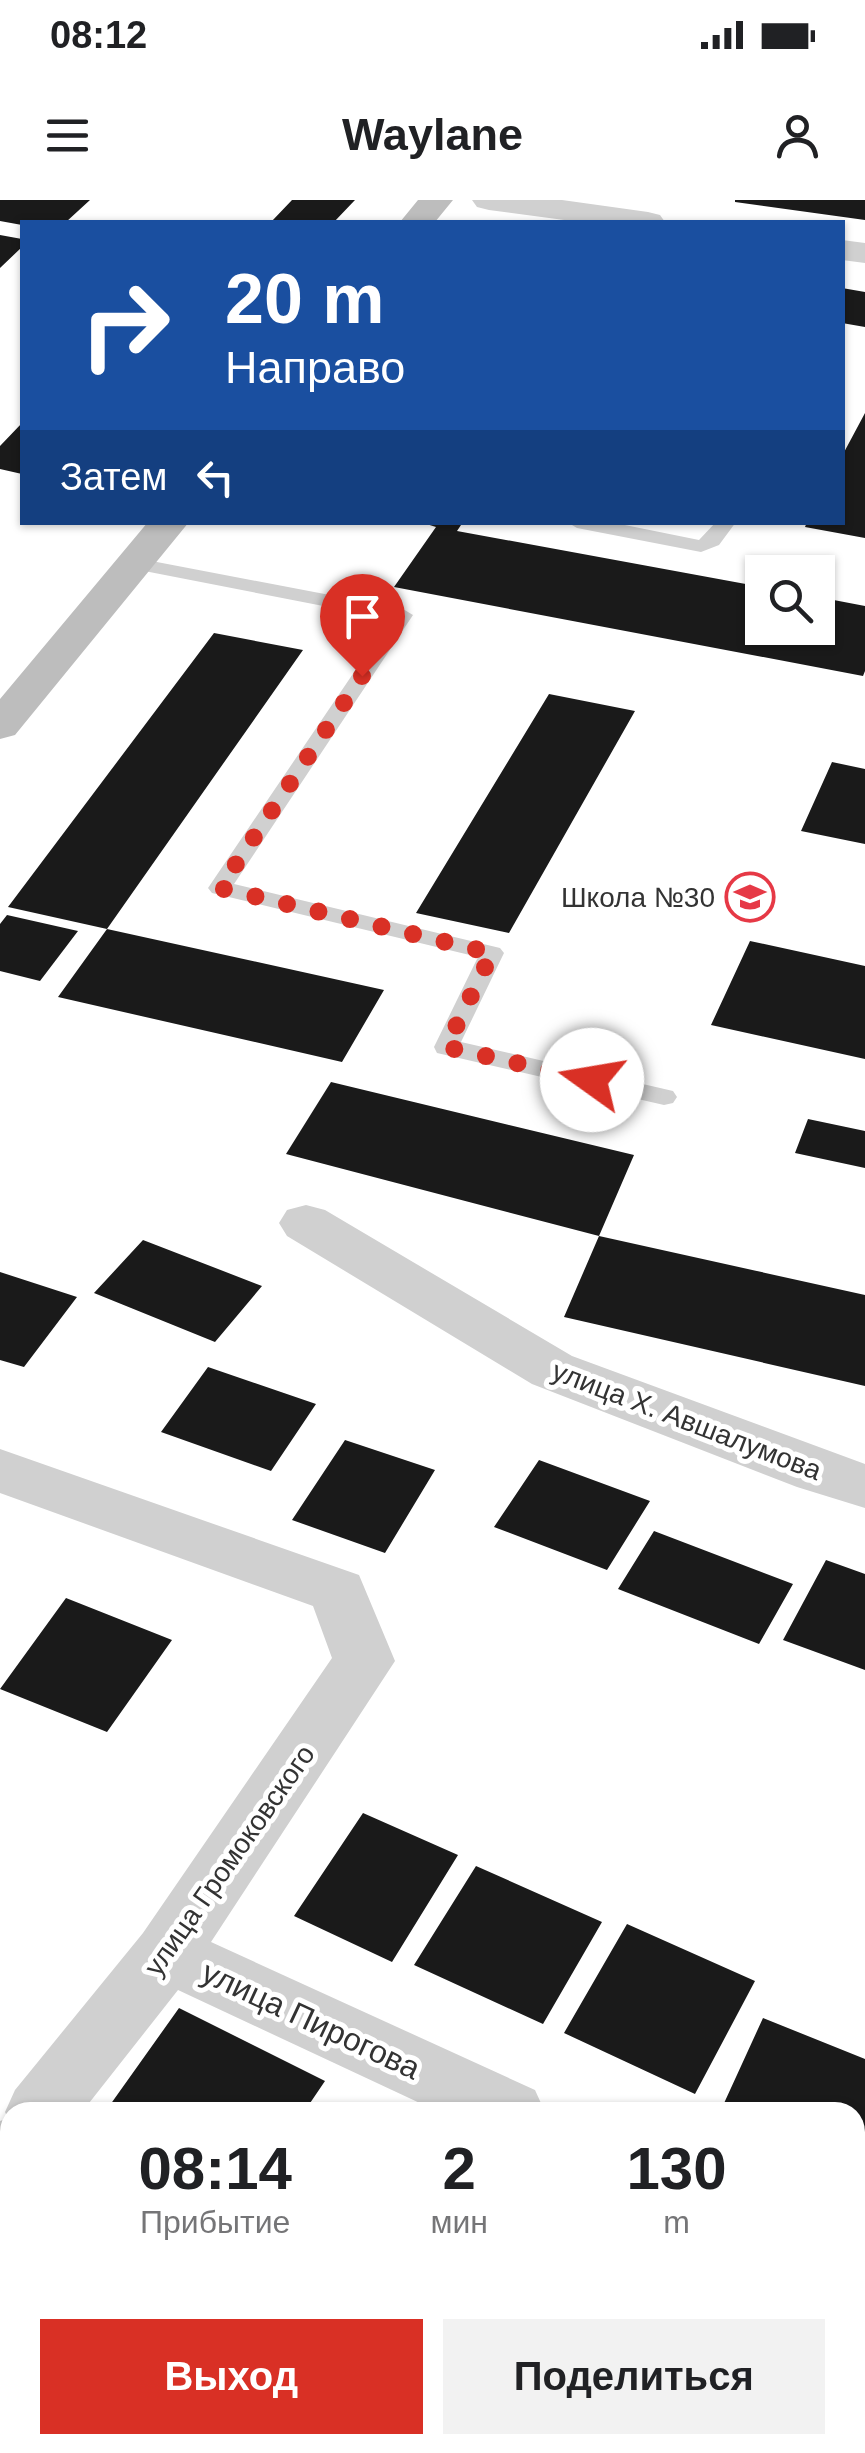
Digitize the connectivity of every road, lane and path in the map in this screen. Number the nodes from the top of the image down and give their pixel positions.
1 (436, 200) edge
2 (489, 200) edge
3 (419, 220) edge
4 (634, 220) edge
5 (168, 525) edge
6 (592, 525) edge
7 (724, 525) edge
8 (136, 564) junction
9 (0, 726) edge
10 (664, 1097) dead end
11 (306, 1222) dead end
12 (0, 1470) edge
13 (865, 1486) edge
14 (167, 1953) junction
15 (48, 2102) edge
16 (488, 2102) edge

1 - 3 street
2 - 4 street
5 - 8 street
6 - 7 lane
8 - 9 street
8 - 10 lane
11 - 13 street, улица Х. Авшалумова
12 - 14 street, улица Громоковского
14 - 15 street, улица Громоковского
14 - 16 street, улица Пирогова

